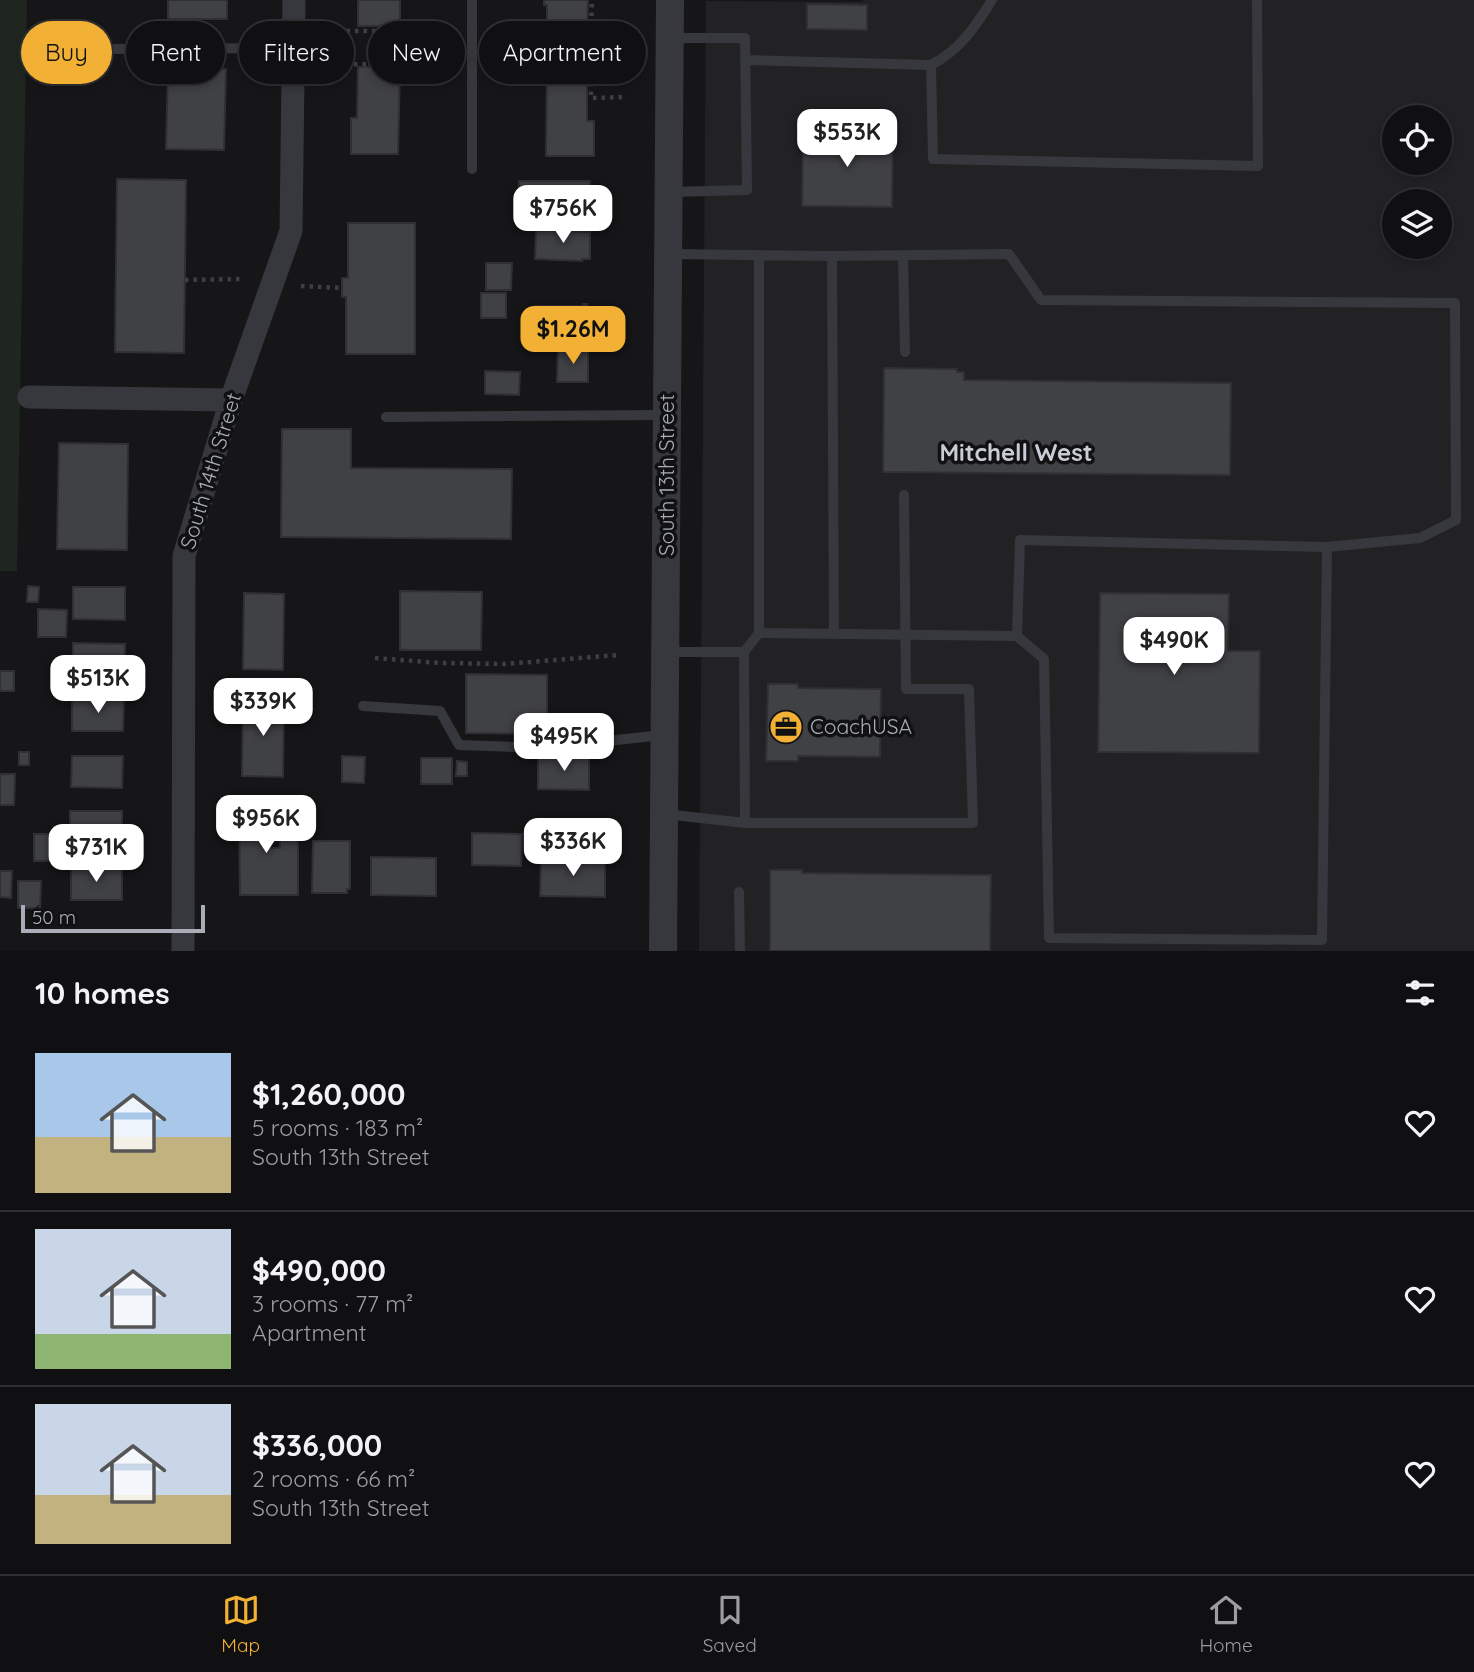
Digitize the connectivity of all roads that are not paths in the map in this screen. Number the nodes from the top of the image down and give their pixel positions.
1 (294, 0) edge
2 (472, 0) edge
3 (670, 0) edge
4 (992, 0) edge
5 (1257, 0) edge
6 (294, 21) edge
7 (670, 38) junction
8 (239, 48) edge
9 (112, 49) edge
10 (746, 60) junction
11 (930, 65) junction
12 (292, 84) edge
13 (472, 169) dead end
14 (669, 192) junction
15 (669, 254) junction
16 (759, 255) junction
17 (903, 255) junction
18 (832, 256) junction
19 (905, 352) dead end
20 (29, 397) dead end
21 (231, 400) junction
22 (667, 415) junction
23 (386, 417) dead end
24 (904, 495) dead end
25 (1327, 547) junction
26 (759, 633) junction
27 (835, 634) junction
28 (905, 635) junction
29 (1017, 636) junction
30 (665, 652) junction
31 (744, 652) junction
32 (363, 706) dead end
33 (665, 734) junction
34 (665, 814) junction
35 (745, 823) junction
36 (739, 892) dead end
37 (183, 951) edge
38 (663, 951) edge
39 (740, 951) edge

1 - 6 street, South 14th Street
2 - 13 lane
3 - 7 street, South 13th Street
4 - 11 lane
5 - 11 lane
7 - 10 lane
7 - 14 street, South 13th Street
8 - 9 lane
10 - 11 lane
10 - 14 lane
12 - 21 street, South 14th Street
14 - 15 street, South 13th Street
15 - 16 lane
15 - 22 street, South 13th Street
16 - 18 lane
16 - 26 lane
17 - 18 lane
17 - 19 lane
17 - 25 lane
18 - 27 lane
20 - 21 street
21 - 37 street, South 14th Street
22 - 23 lane
22 - 30 street, South 13th Street
24 - 28 lane
25 - 29 lane
25 - 29 lane
26 - 27 lane
26 - 31 lane
27 - 28 lane
28 - 29 lane
28 - 35 lane
30 - 31 lane
30 - 33 street, South 13th Street
31 - 35 lane
32 - 33 lane
33 - 34 street, South 13th Street
34 - 35 lane
34 - 38 street, South 13th Street
36 - 39 lane

